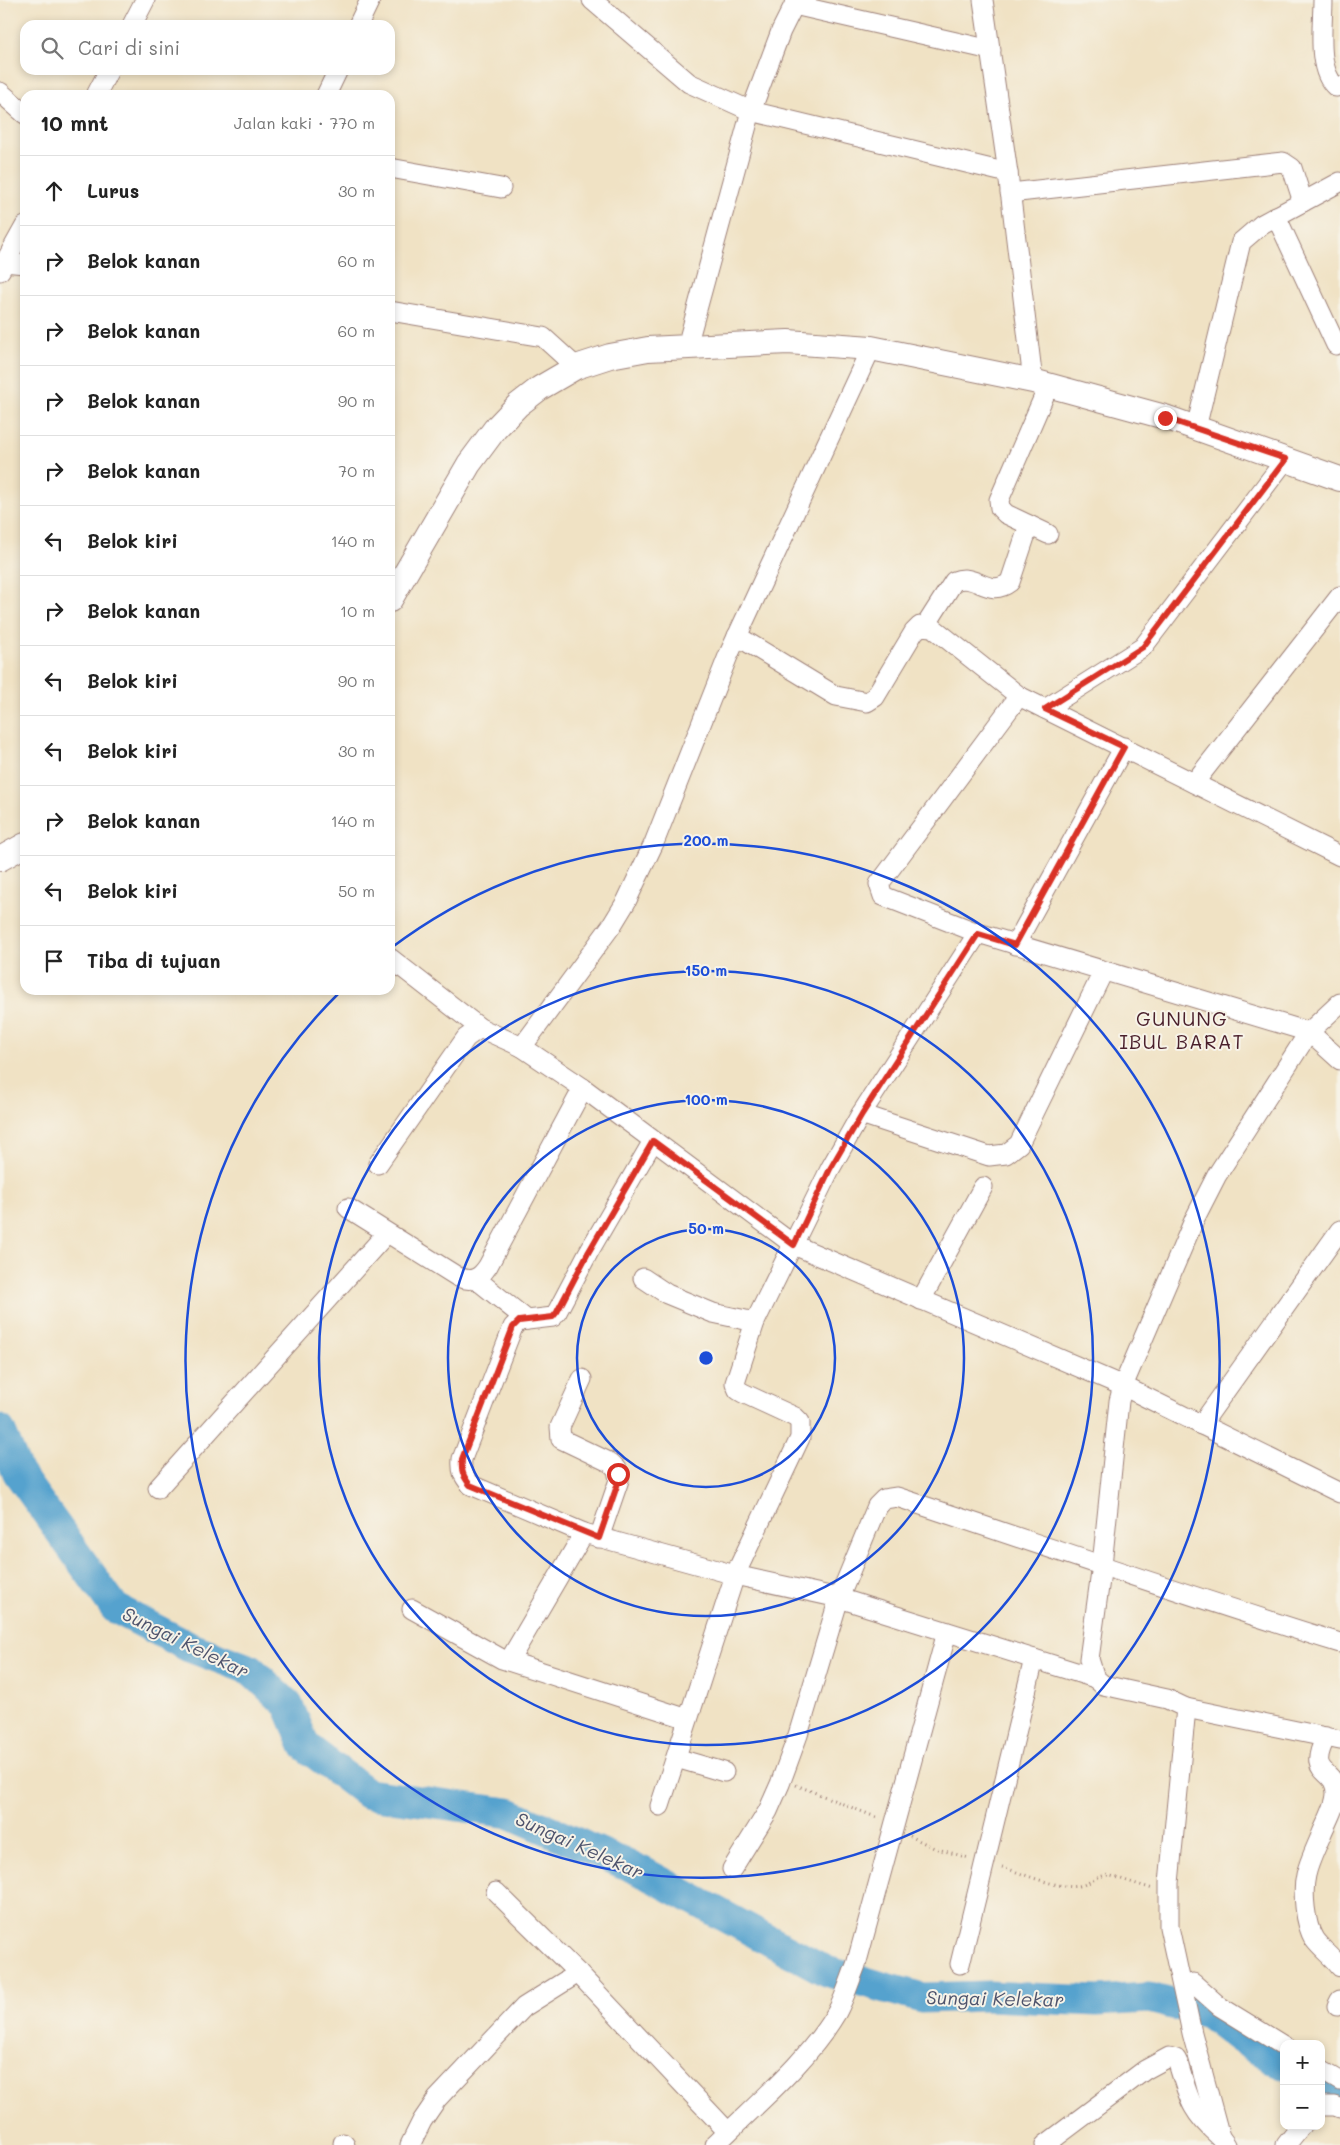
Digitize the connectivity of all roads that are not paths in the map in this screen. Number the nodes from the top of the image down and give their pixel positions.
1 (145, 0) edge
2 (370, 0) edge
3 (592, 0) edge
4 (983, 0) edge
5 (1323, 0) edge
6 (793, 3) edge
7 (135, 20) edge
8 (360, 20) edge
9 (992, 50) junction
10 (106, 75) edge
11 (336, 75) edge
12 (1340, 86) edge
13 (99, 90) edge
14 (328, 90) edge
15 (0, 92) edge
16 (20, 110) edge
17 (751, 111) junction
18 (395, 169) edge
19 (1008, 173) junction
20 (1340, 182) edge
21 (500, 188) dead end
22 (1010, 193) junction
23 (1303, 202) junction
24 (1276, 216) junction
25 (20, 235) edge
26 (20, 264) edge
27 (2, 266) edge
28 (395, 312) edge
29 (1336, 345) dead end
30 (687, 346) junction
31 (871, 348) junction
32 (576, 367) junction
33 (1041, 384) junction
34 (1196, 428) junction
35 (1286, 459) junction
36 (1340, 479) edge
37 (1029, 525) junction
38 (1048, 534) dead end
39 (395, 591) edge
40 (1340, 596) edge
41 (926, 625) junction
42 (737, 636) junction
43 (1019, 696) junction
44 (1045, 709) junction
45 (1124, 747) junction
46 (1194, 783) junction
47 (20, 848) edge
48 (1340, 856) edge
49 (0, 860) edge
50 (978, 934) junction
51 (1015, 945) junction
52 (395, 962) edge
53 (1103, 972) junction
54 (1340, 1002) edge
55 (480, 1028) junction
56 (1309, 1032) junction
57 (522, 1047) junction
58 (1340, 1060) edge
59 (583, 1088) junction
60 (862, 1114) junction
61 (653, 1141) junction
62 (378, 1164) dead end
63 (983, 1187) dead end
64 (348, 1208) dead end
65 (1340, 1230) edge
66 (386, 1234) junction
67 (794, 1245) junction
68 (643, 1278) dead end
69 (476, 1279) junction
70 (921, 1300) junction
71 (527, 1320) junction
72 (754, 1322) junction
73 (582, 1379) dead end
74 (1123, 1386) junction
75 (1200, 1425) junction
76 (158, 1488) dead end
77 (1340, 1493) edge
78 (592, 1536) junction
79 (1102, 1565) junction
80 (735, 1575) junction
81 (839, 1598) junction
82 (412, 1609) dead end
83 (947, 1632) junction
84 (1340, 1644) edge
85 (1034, 1659) junction
86 (509, 1661) junction
87 (1095, 1678) junction
88 (1186, 1708) junction
89 (688, 1719) junction
90 (1333, 1738) edge
91 (676, 1758) junction
92 (724, 1772) dead end
93 (660, 1806) dead end
94 (732, 1869) dead end
95 (496, 1892) dead end
96 (960, 1964) dead end
97 (1340, 1967) edge
98 (578, 1973) junction
99 (1193, 1983) dead end
100 (1280, 2044) edge
101 (1325, 2072) edge
102 (1340, 2081) edge
103 (1325, 2106) edge
104 (1340, 2108) edge
105 (1298, 2130) edge
106 (721, 2139) edge
107 (1223, 2141) edge
108 (410, 2145) edge
109 (1045, 2145) edge
110 (1286, 2145) edge

1 - 7 street
2 - 8 street
3 - 17 street
4 - 9 street
5 - 12 street
6 - 9 street
6 - 17 street
9 - 19 street
10 - 13 street
11 - 14 street
15 - 16 street
17 - 19 street
17 - 30 street
18 - 21 street
19 - 22 street
20 - 23 street
22 - 23 street
22 - 33 street
23 - 24 street
24 - 29 street
24 - 34 street
25 - 27 street
26 - 27 street
28 - 32 street
30 - 31 street
30 - 32 street
31 - 33 street
31 - 42 street
32 - 39 street
33 - 34 street
33 - 37 street
34 - 35 street
35 - 36 street
35 - 44 street
37 - 38 street
37 - 41 street
40 - 46 street
41 - 42 street
41 - 43 street
42 - 57 street
43 - 44 street
43 - 50 street
44 - 45 street
45 - 46 street
45 - 51 street
46 - 48 street
47 - 49 street
50 - 51 street
50 - 60 street
51 - 53 street
52 - 55 street
53 - 56 street
53 - 60 street
54 - 56 street
55 - 57 street
55 - 62 street
56 - 58 street
56 - 74 street
57 - 59 street
59 - 61 street
59 - 69 street
60 - 67 street
61 - 67 street
61 - 71 street
63 - 70 street
64 - 66 street
65 - 75 street
66 - 69 street
66 - 76 street
67 - 70 street
67 - 72 street
68 - 72 street
69 - 71 street
70 - 74 street
71 - 78 street
72 - 80 street
73 - 78 street
74 - 75 street
74 - 79 street
75 - 77 street
78 - 80 street
78 - 86 street
79 - 81 street
79 - 84 street
79 - 87 street
80 - 81 street
80 - 89 street
81 - 83 street
81 - 94 street
82 - 86 street
83 - 85 street
83 - 106 street
85 - 87 street
85 - 96 street
86 - 89 street
87 - 88 street
88 - 90 street
88 - 107 street
89 - 91 street
90 - 97 street
91 - 92 street
91 - 93 street
95 - 98 street
98 - 106 street
98 - 108 street
99 - 100 street
101 - 102 street
103 - 104 street
105 - 110 street
107 - 109 street

